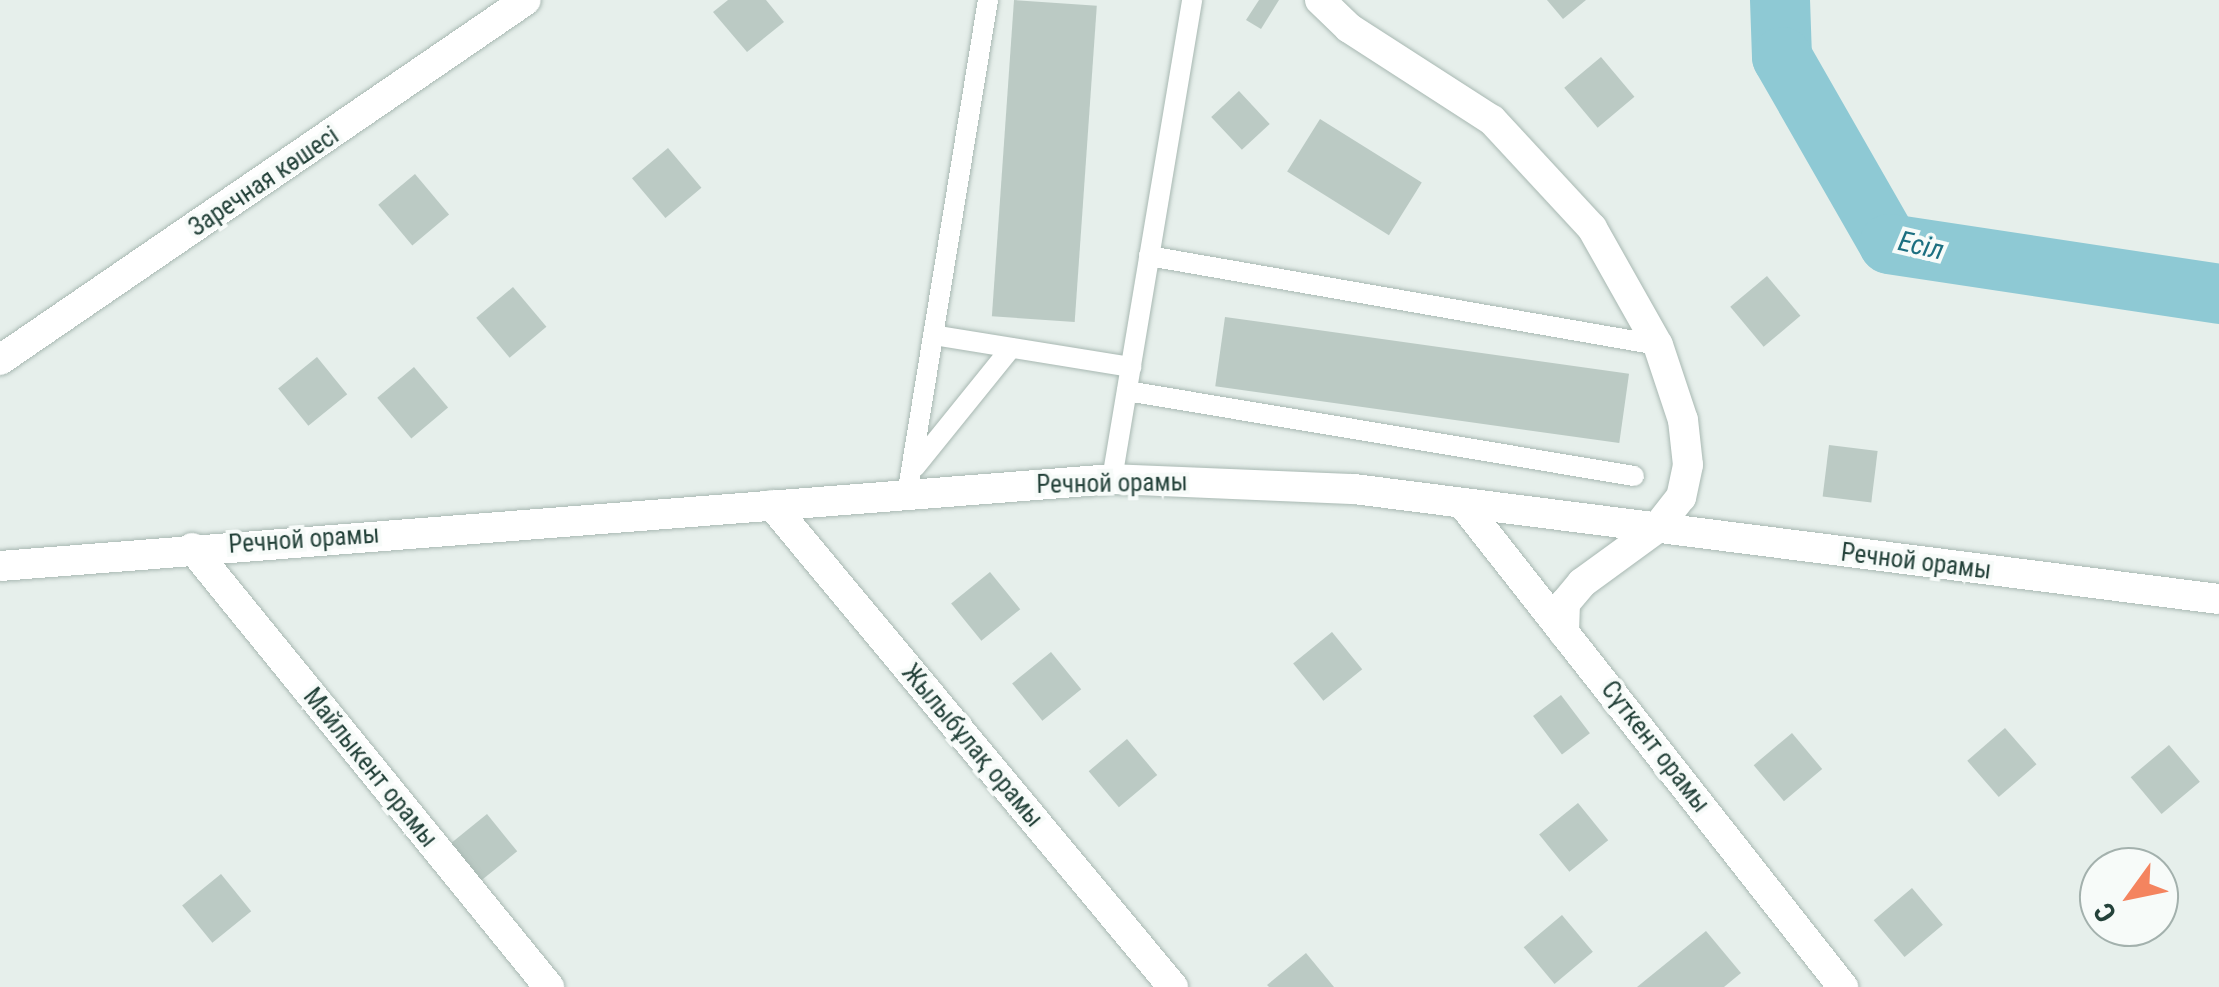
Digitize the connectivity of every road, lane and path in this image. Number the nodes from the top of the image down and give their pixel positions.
1 (526, 0) edge
2 (988, 0) edge
3 (1192, 0) edge
4 (1320, 0) edge
5 (1149, 256) junction
6 (933, 334) junction
7 (1658, 345) junction
8 (1011, 348) junction
9 (0, 360) edge
10 (1131, 367) junction
11 (1126, 391) junction
12 (1634, 476) dead end
13 (1112, 479) junction
14 (910, 482) junction
15 (772, 505) junction
16 (1466, 508) junction
17 (1656, 529) junction
18 (192, 548) junction
19 (0, 566) edge
20 (2219, 599) edge
21 (1564, 633) junction
22 (549, 987) edge
23 (1173, 987) edge
24 (1844, 987) edge

1 - 9 street, Заречная көшесі
2 - 6 lane
3 - 5 lane
4 - 7 street
5 - 7 lane
5 - 10 lane
6 - 8 lane
6 - 14 lane
7 - 17 street
8 - 10 lane
8 - 14 lane
10 - 11 lane
11 - 12 lane
11 - 13 lane
13 - 14 street, Речной орамы
13 - 16 street, Речной орамы
14 - 15 street, Речной орамы
15 - 18 street, Речной орамы
15 - 23 street, Жылыбұлақ орамы
16 - 17 street, Речной орамы
16 - 21 street, Сүткент орамы
17 - 20 street, Речной орамы
17 - 21 street
18 - 19 street, Речной орамы
18 - 22 street, Майлыкент орамы
21 - 24 street, Сүткент орамы

